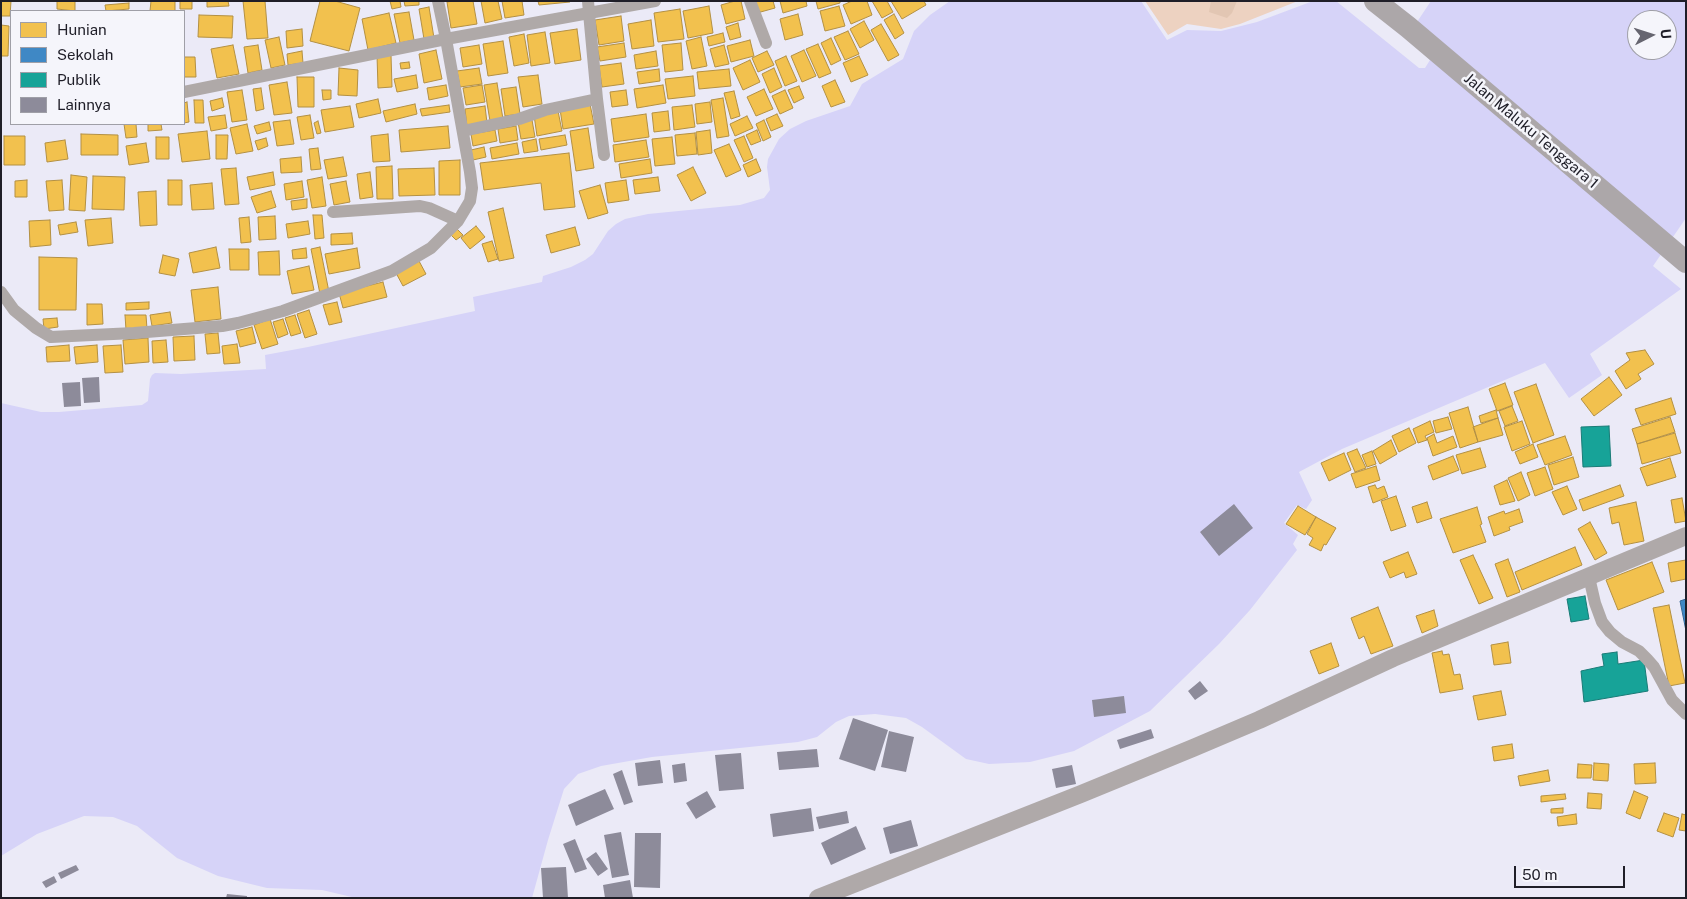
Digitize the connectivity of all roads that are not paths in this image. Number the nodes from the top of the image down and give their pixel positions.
1 (438, 1) edge
2 (655, 1) edge
3 (750, 1) edge
4 (1375, 1) edge
5 (589, 7) edge
6 (446, 39) junction
7 (766, 43) dead end
8 (185, 92) edge
9 (596, 98) junction
10 (463, 131) junction
11 (604, 155) dead end
12 (333, 212) dead end
13 (458, 222) junction
14 (1678, 256) edge
15 (1, 292) edge
16 (1686, 536) edge
17 (1589, 577) junction
18 (1686, 714) edge
19 (818, 898) edge

1 - 6 street
2 - 5 street
3 - 7 street
4 - 14 highway, Jalan Maluku Tenggara 1
5 - 6 street
5 - 9 street
6 - 8 street
6 - 10 street
9 - 10 street
9 - 11 street
10 - 13 street
12 - 13 street
13 - 15 street
16 - 17 street
17 - 18 street
17 - 19 street

